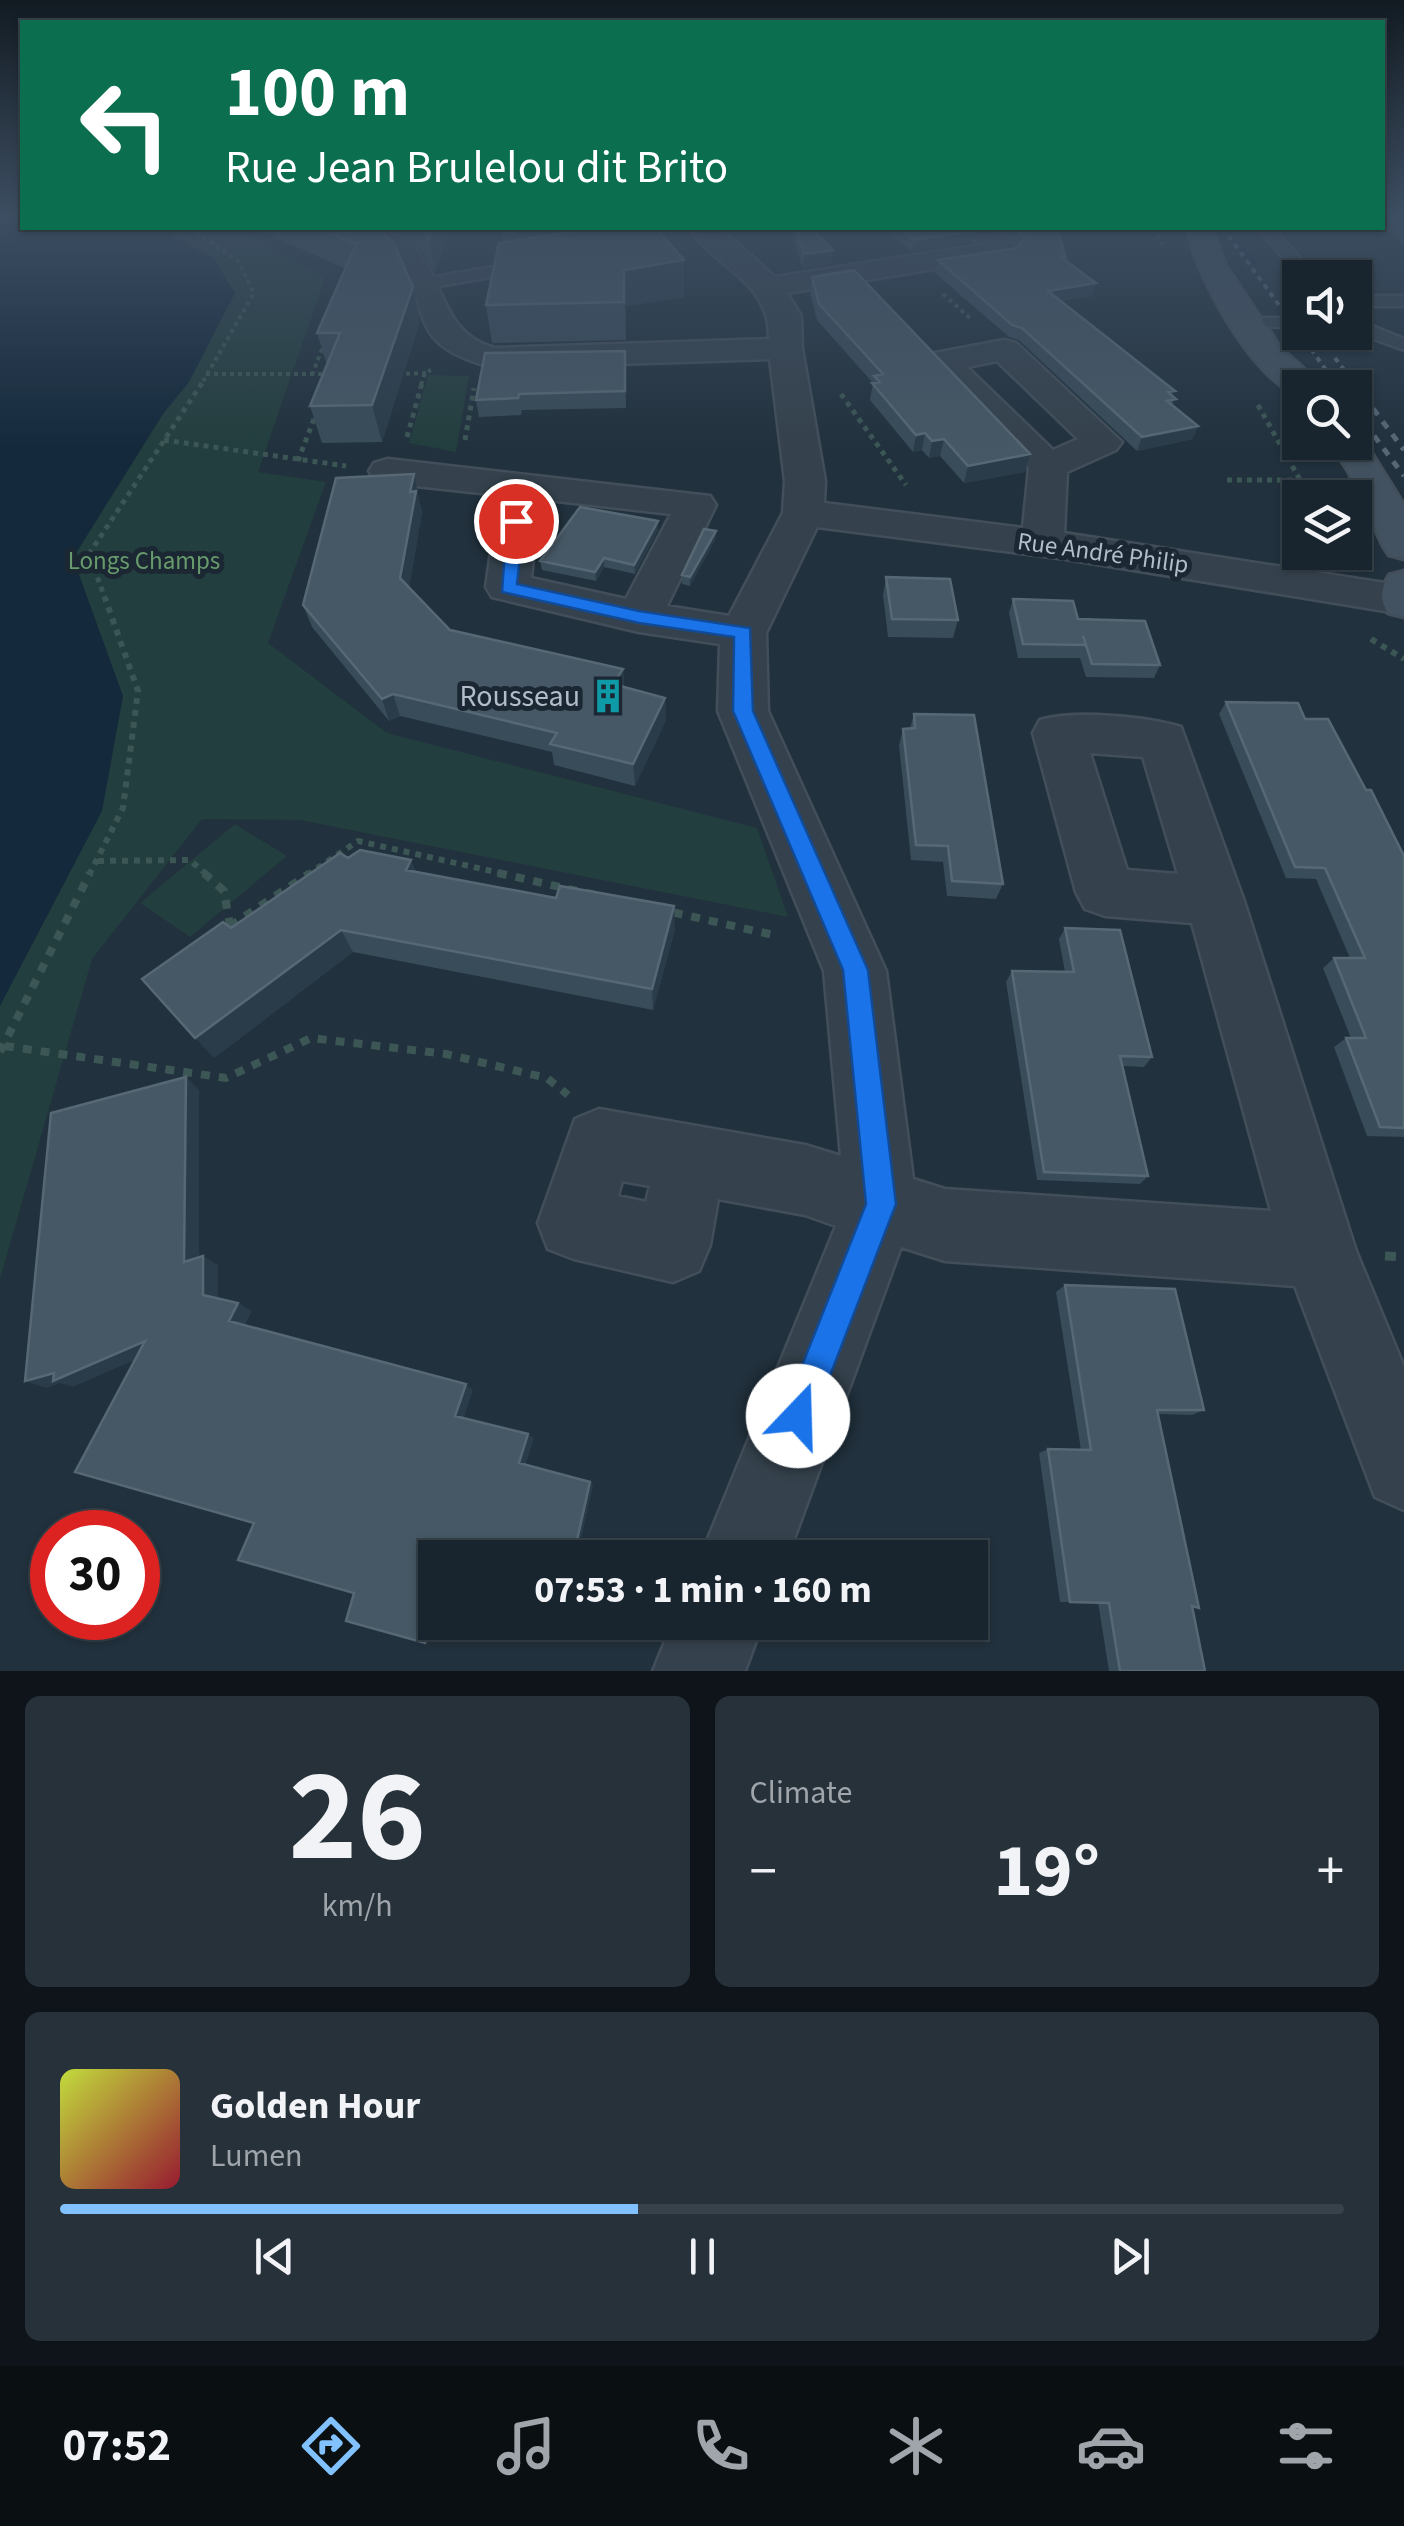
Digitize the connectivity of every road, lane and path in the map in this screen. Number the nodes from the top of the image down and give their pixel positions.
1 (253, 294) edge
2 (428, 294) edge
3 (760, 294) edge
4 (856, 294) edge
5 (1229, 294) edge
6 (1258, 294) edge
7 (1372, 301) edge
8 (1404, 301) edge
9 (779, 317) junction
10 (1282, 320) edge
11 (1372, 332) edge
12 (326, 339) edge
13 (1404, 345) edge
14 (460, 365) junction
15 (1282, 371) edge
16 (204, 374) junction
17 (390, 374) edge
18 (425, 374) junction
19 (312, 375) junction
20 (326, 389) edge
21 (320, 404) edge
22 (1372, 408) edge
23 (1383, 422) dead end
24 (164, 440) junction
25 (397, 458) junction
26 (1359, 460) edge
27 (1361, 460) edge
28 (298, 461) junction
29 (1048, 466) junction
30 (458, 480) junction
31 (1227, 480) dead end
32 (1300, 480) dead end
33 (520, 488) junction
34 (909, 490) dead end
35 (1404, 506) edge
36 (803, 514) junction
37 (1042, 543) junction
38 (1404, 546) edge
39 (1404, 596) edge
40 (639, 617) junction
41 (743, 632) junction
42 (98, 861) junction
43 (1215, 901) dead end
44 (230, 926) junction
45 (837, 930) junction
46 (252, 946) edge
47 (3, 1049) edge
48 (599, 1143) joint
49 (881, 1204) junction
50 (1319, 1251) junction
51 (1404, 1468) edge
52 (750, 1540) edge
53 (711, 1640) edge
54 (699, 1671) edge

1 - 16 path
2 - 14 street
3 - 9 street
4 - 9 street
5 - 15 main road
6 - 10 main road
7 - 8 lane
9 - 14 street
9 - 34 path
9 - 36 street
11 - 13 lane
12 - 19 path
14 - 18 path
14 - 18 path
14 - 30 path
16 - 19 path
16 - 24 path
17 - 18 path
18 - 25 path
19 - 20 path
21 - 28 path
22 - 23 path
24 - 28 path
24 - 42 path
25 - 28 path
25 - 30 street
26 - 38 main road
27 - 35 main road
29 - 29 street
29 - 37 street
30 - 33 street
31 - 32 path
33 - 40 street
33 - 40 street
36 - 37 street, Rue André Philip
36 - 41 street
37 - 39 street, Rue André Philip
40 - 41 street
41 - 45 street
42 - 44 path
42 - 47 path
43 - 50 street
44 - 45 path
44 - 46 path
45 - 49 street
47 - 48 path
48 - 49 street
49 - 50 street
49 - 52 street
50 - 51 street
53 - 54 street

